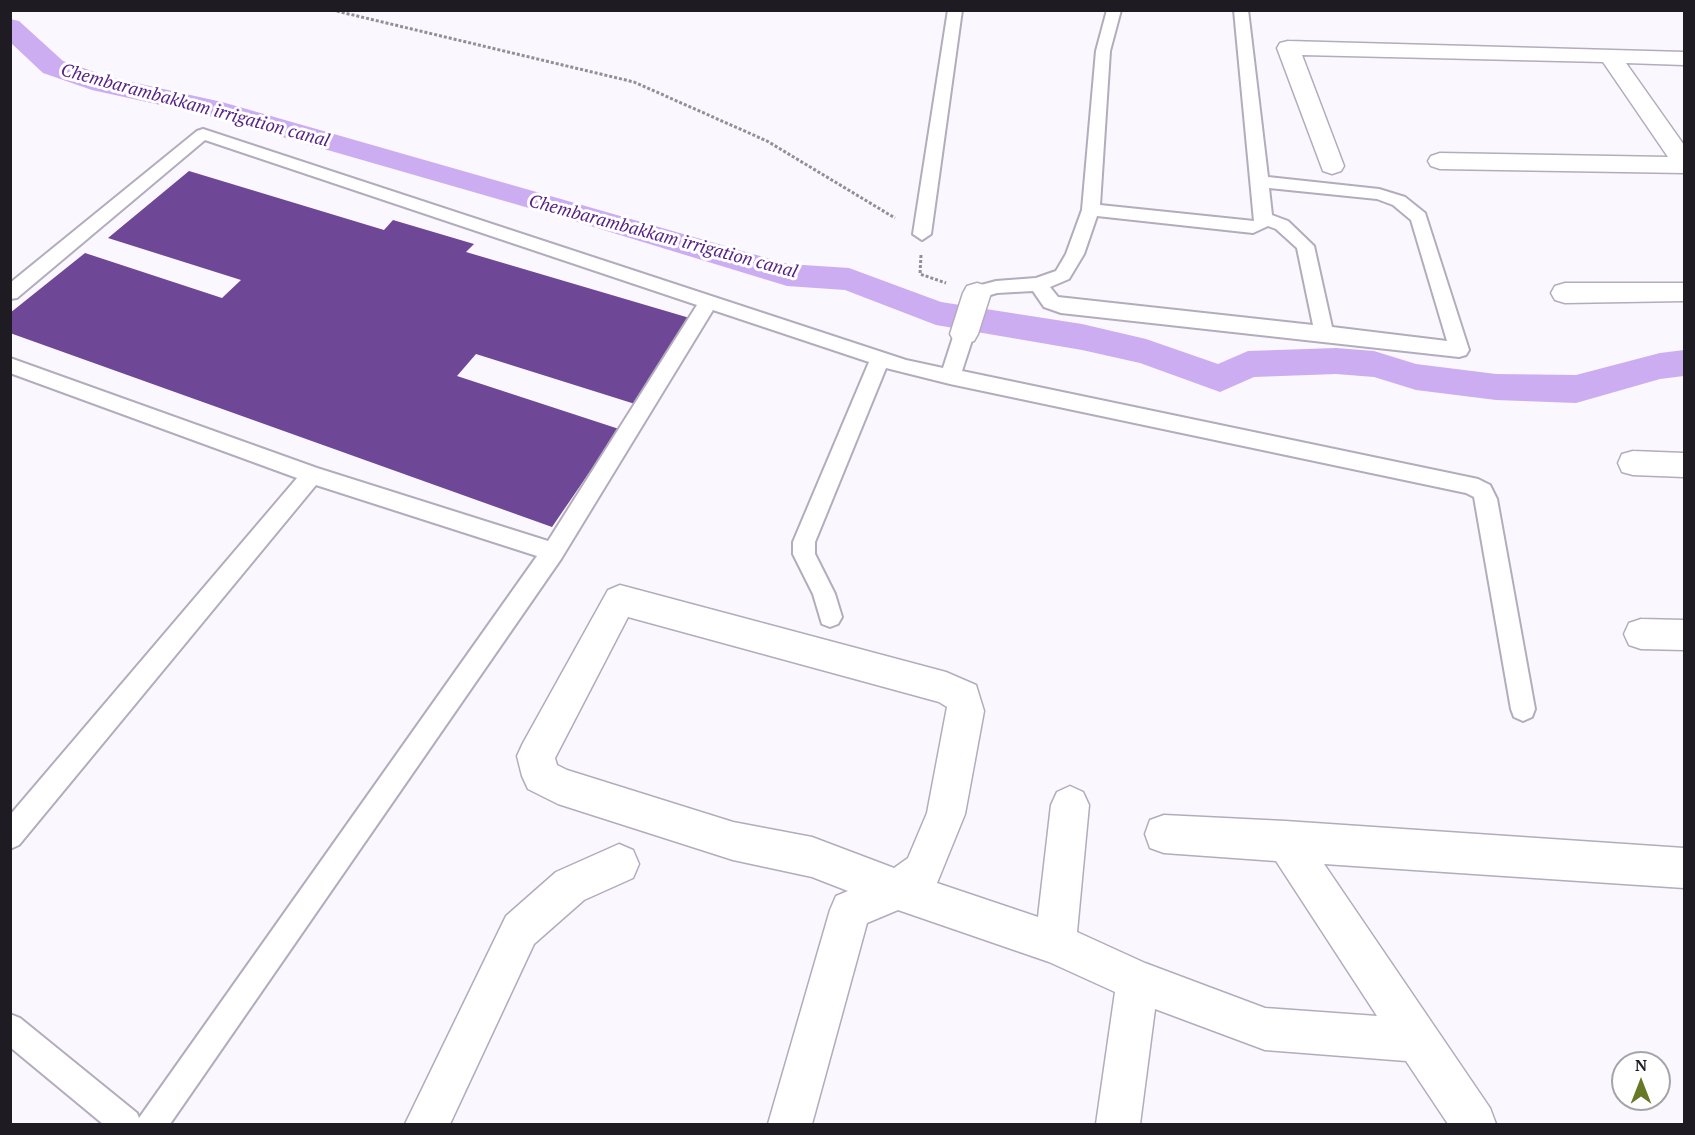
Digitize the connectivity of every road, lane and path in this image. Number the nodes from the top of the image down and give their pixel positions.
1 (332, 10) edge
2 (955, 10) edge
3 (1114, 10) edge
4 (1241, 10) edge
5 (1610, 56) junction
6 (1684, 58) edge
7 (1440, 161) dead end
8 (1684, 164) edge
9 (1332, 166) dead end
10 (1260, 182) junction
11 (1091, 210) junction
12 (1264, 218) junction
13 (922, 234) junction
14 (1038, 284) junction
15 (1684, 292) edge
16 (10, 293) edge
17 (977, 293) junction
18 (1565, 293) dead end
19 (708, 302) junction
20 (1324, 333) junction
21 (964, 334) joint
22 (879, 358) junction
23 (10, 365) edge
24 (950, 377) junction
25 (1633, 464) dead end
26 (1684, 465) edge
27 (312, 475) junction
28 (553, 552) junction
29 (830, 617) dead end
30 (1641, 634) dead end
31 (1684, 635) edge
32 (1523, 709) dead end
33 (1070, 805) dead end
34 (1164, 834) dead end
35 (10, 836) edge
36 (1285, 840) junction
37 (620, 864) dead end
38 (1684, 868) edge
39 (898, 890) junction
40 (1055, 944) junction
41 (1138, 981) junction
42 (10, 1028) edge
43 (1417, 1040) junction
44 (126, 1125) edge
45 (152, 1125) edge
46 (427, 1125) edge
47 (790, 1125) edge
48 (1118, 1125) edge
49 (1474, 1125) edge

1 - 13 path
2 - 13 lane
3 - 11 lane
4 - 10 lane
5 - 6 street
5 - 8 street
5 - 9 street
7 - 8 street
10 - 12 lane
10 - 20 lane
11 - 12 lane
11 - 14 lane
12 - 20 lane
13 - 17 path
14 - 17 lane
14 - 20 lane
15 - 18 street
16 - 19 lane
17 - 21 street
19 - 22 lane
19 - 28 lane
21 - 24 lane
22 - 24 lane
22 - 29 lane
23 - 27 lane
24 - 32 lane
25 - 26 street
27 - 28 lane
27 - 35 lane
28 - 45 lane
30 - 31 street
33 - 40 street
34 - 36 street
36 - 38 street
36 - 43 street
37 - 46 street
39 - 39 street
39 - 40 street
39 - 47 street
40 - 41 street
41 - 43 street
41 - 48 street
42 - 44 lane
43 - 49 street

